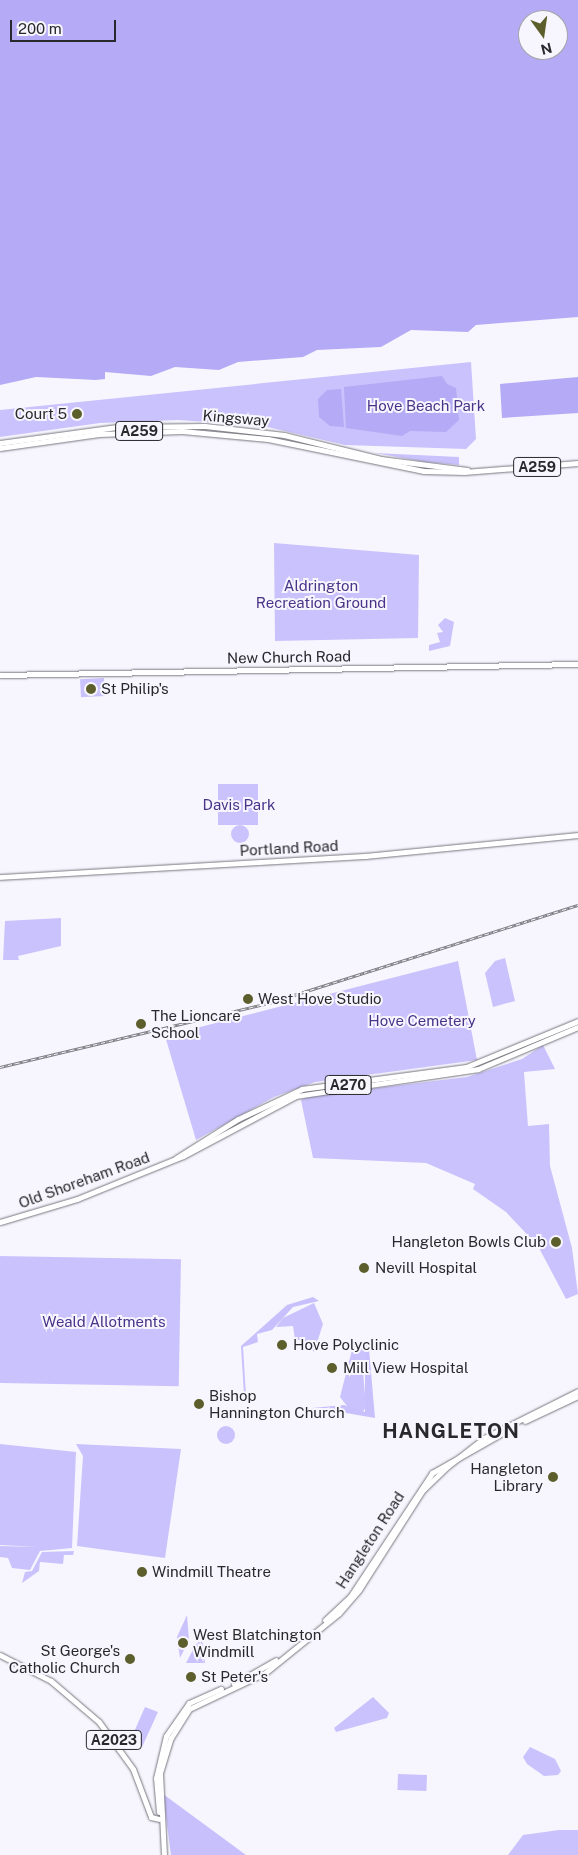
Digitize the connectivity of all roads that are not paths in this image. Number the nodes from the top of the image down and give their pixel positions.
1 (0, 443) edge
2 (0, 448) edge
3 (578, 463) edge
4 (467, 470) junction
5 (578, 664) edge
6 (0, 675) edge
7 (578, 835) edge
8 (0, 877) edge
9 (578, 1021) edge
10 (578, 1027) edge
11 (175, 1158) junction
12 (0, 1222) edge
13 (578, 1391) edge
14 (578, 1396) edge
15 (472, 1450) junction
16 (0, 1655) edge
17 (160, 1819) junction
18 (164, 1855) edge

1 - 4 main road, Kingsway / A259
2 - 4 main road, Kingsway / A259
3 - 4 main road, Kingsway / A259
5 - 6 main road, New Church Road
7 - 8 street, Portland Road
9 - 11 main road, Old Shoreham Road / A270
10 - 11 main road, Old Shoreham Road / A270
11 - 12 main road, Old Shoreham Road / A270
13 - 15 main road, Hangleton Road
14 - 15 main road, Hangleton Road
15 - 17 main road, Hangleton Road
16 - 17 main road, A2023
17 - 18 main road

